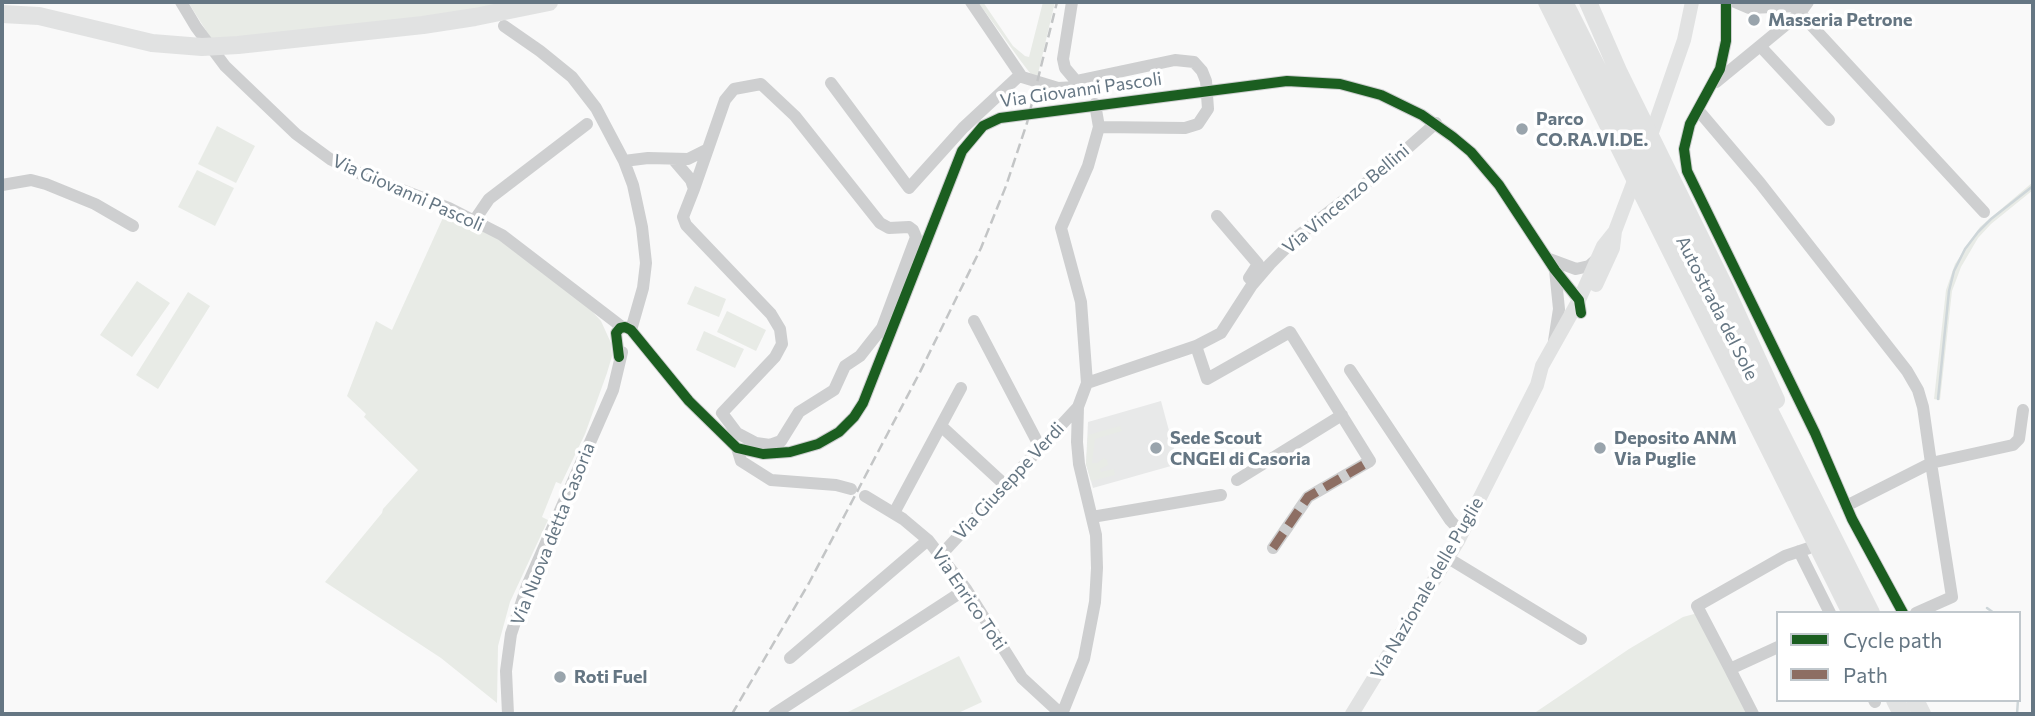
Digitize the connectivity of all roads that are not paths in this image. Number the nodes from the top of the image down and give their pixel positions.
1 (6, 2) edge
2 (181, 2) edge
3 (549, 2) edge
4 (971, 2) edge
5 (1072, 2) edge
6 (1547, 2) edge
7 (1564, 2) edge
8 (1588, 2) edge
9 (1692, 2) edge
10 (1726, 2) edge
11 (1735, 2) edge
12 (1748, 5) edge
13 (1803, 6) edge
14 (2, 8) edge
15 (2, 14) edge
16 (504, 26) dead end
17 (1760, 46) junction
18 (1026, 78) junction
19 (831, 83) dead end
20 (1077, 84) junction
21 (1713, 85) junction
22 (1096, 104) junction
23 (1079, 106) junction
24 (1698, 110) junction
25 (1829, 120) dead end
26 (1436, 123) junction
27 (587, 124) dead end
28 (1099, 127) junction
29 (708, 149) junction
30 (673, 159) junction
31 (624, 160) junction
32 (2, 185) edge
33 (694, 189) junction
34 (1984, 212) dead end
35 (1217, 215) dead end
36 (474, 221) junction
37 (133, 226) dead end
38 (1615, 231) junction
39 (1597, 259) junction
40 (1552, 264) junction
41 (1557, 286) junction
42 (1580, 305) junction
43 (1230, 320) junction
44 (974, 321) dead end
45 (626, 333) junction
46 (1196, 345) junction
47 (1552, 348) junction
48 (1350, 370) dead end
49 (1087, 383) junction
50 (1537, 385) junction
51 (961, 388) dead end
52 (1078, 407) junction
53 (2023, 410) dead end
54 (1342, 415) junction
55 (941, 426) junction
56 (1784, 437) junction
57 (1040, 447) junction
58 (737, 449) junction
59 (1931, 463) junction
60 (1237, 480) dead end
61 (1005, 485) junction
62 (851, 489) dead end
63 (1221, 495) dead end
64 (865, 496) dead end
65 (1846, 506) junction
66 (894, 513) junction
67 (1092, 517) junction
68 (1854, 524) junction
69 (1839, 532) dead end
70 (1462, 533) junction
71 (928, 540) junction
72 (1273, 548) dead end
73 (940, 556) junction
74 (1448, 558) junction
75 (966, 589) junction
76 (1829, 611) edge
77 (1850, 611) edge
78 (1870, 611) edge
79 (1902, 611) edge
80 (1920, 611) edge
81 (1581, 639) dead end
82 (1776, 648) edge
83 (790, 658) dead end
84 (1730, 669) junction
85 (508, 714) edge
86 (774, 714) edge
87 (1061, 714) edge
88 (1352, 714) edge
89 (1753, 714) edge

1 - 14 highway
2 - 36 street, Via Giovanni Pascoli
3 - 15 highway
4 - 18 street
5 - 20 street
6 - 77 highway, Autostrada del Sole
7 - 56 highway, Autostrada del Sole
8 - 56 highway
9 - 38 main road, Via Nazionale delle Puglie
10 - 21 street
11 - 12 street
12 - 13 street
13 - 17 street
13 - 34 street
16 - 31 street
17 - 21 street
17 - 25 street
18 - 19 street
18 - 20 street
20 - 23 street
20 - 28 street
21 - 24 street
22 - 23 street, Via Giovanni Pascoli
22 - 26 street, Via Giovanni Pascoli
22 - 28 street
23 - 58 street, Via Giovanni Pascoli
24 - 59 street
24 - 65 street
26 - 40 street, Via Giovanni Pascoli
26 - 43 street, Via Vincenzo Bellini
27 - 36 street
28 - 49 street
29 - 30 street
29 - 33 street
29 - 33 street
30 - 31 street
30 - 33 street
31 - 45 street
32 - 37 street
35 - 43 street
36 - 45 street, Via Giovanni Pascoli
38 - 39 main road, Via Nazionale delle Puglie
38 - 42 main road, Via Nazionale delle Puglie
39 - 40 street
39 - 42 main road, Via Nazionale delle Puglie
40 - 41 street
40 - 42 street, Via Giovanni Pascoli
41 - 42 street
41 - 47 street
42 - 47 main road, Via Nazionale delle Puglie
42 - 50 main road, Via Nazionale delle Puglie
43 - 46 street, Via Vincenzo Bellini
44 - 57 street
45 - 58 street, Via Giovanni Pascoli
45 - 85 street, Via Nuova detta Casoria
46 - 49 street, Via Vincenzo Bellini
46 - 54 street
47 - 50 main road, Via Nazionale delle Puglie
48 - 70 street
49 - 52 street
50 - 70 main road, Via Nazionale delle Puglie
51 - 55 street
52 - 57 street, Via Giuseppe Verdi
52 - 67 street
53 - 59 street
54 - 60 street
54 - 72 street
55 - 61 street
55 - 66 street
56 - 78 highway, Autostrada del Sole
57 - 61 street, Via Giuseppe Verdi
58 - 62 street
59 - 65 street
59 - 80 street
61 - 73 street, Via Giuseppe Verdi
63 - 67 street
64 - 66 street, Via Enrico Toti
65 - 68 street
66 - 71 street, Via Enrico Toti
67 - 87 street
68 - 69 street
68 - 79 street
70 - 74 main road, Via Nazionale delle Puglie
71 - 73 street, Via Enrico Toti
71 - 83 street
73 - 75 street, Via Enrico Toti
74 - 81 street
74 - 88 main road, Via Nazionale delle Puglie
75 - 86 street
75 - 87 street, Via Enrico Toti
76 - 84 street
82 - 84 street
84 - 89 street

